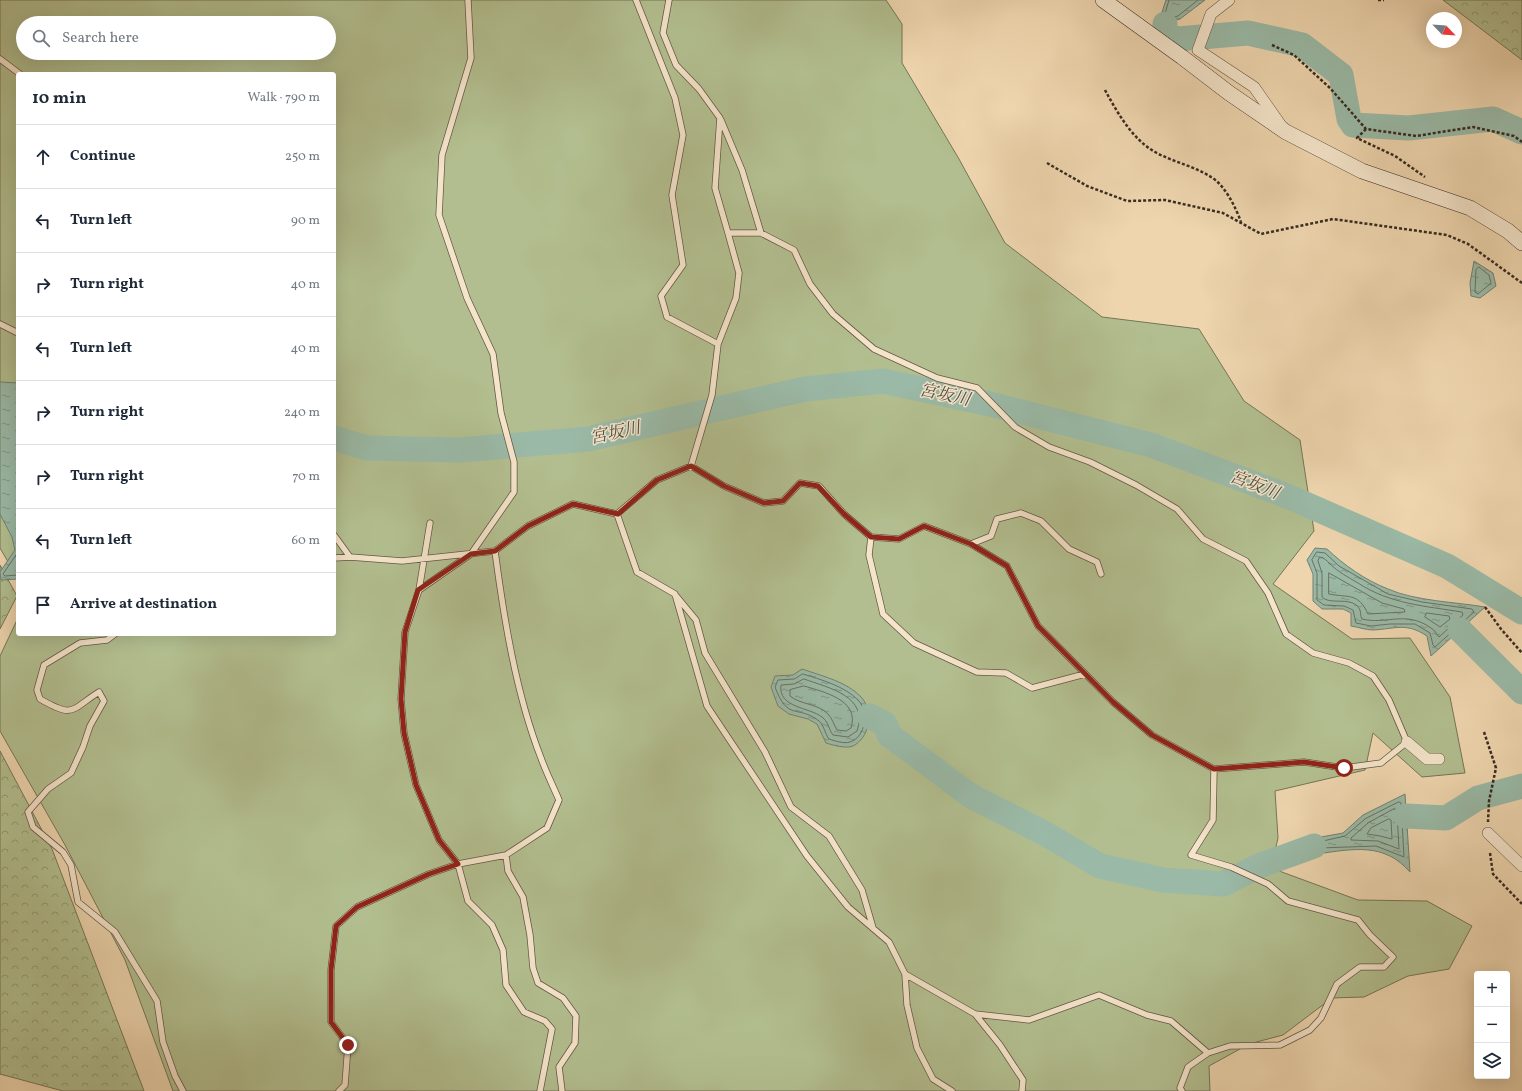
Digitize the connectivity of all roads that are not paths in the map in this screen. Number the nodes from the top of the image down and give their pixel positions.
1 (469, 0) edge
2 (636, 0) edge
3 (668, 0) edge
4 (1103, 0) edge
5 (1229, 0) edge
6 (0, 59) edge
7 (17, 72) edge
8 (720, 118) junction
9 (1286, 132) junction
10 (728, 233) junction
11 (761, 233) junction
12 (1522, 243) edge
13 (0, 324) edge
14 (16, 332) edge
15 (718, 344) junction
16 (691, 466) junction
17 (618, 514) junction
18 (430, 523) dead end
19 (871, 537) junction
20 (336, 538) edge
21 (971, 544) junction
22 (495, 551) junction
23 (471, 554) junction
24 (350, 557) junction
25 (336, 558) edge
26 (423, 559) junction
27 (1101, 574) dead end
28 (418, 590) junction
29 (675, 594) junction
30 (112, 636) edge
31 (1085, 674) junction
32 (1407, 742) junction
33 (1439, 759) dead end
34 (1214, 769) junction
35 (1488, 833) dead end
36 (506, 855) junction
37 (458, 864) junction
38 (1522, 866) edge
39 (873, 928) junction
40 (905, 974) junction
41 (974, 1014) junction
42 (1208, 1053) junction
43 (184, 1091) edge
44 (339, 1091) edge
45 (540, 1091) edge
46 (562, 1091) edge
47 (952, 1091) edge
48 (1022, 1091) edge
49 (1182, 1091) edge

1 - 23 lane
2 - 15 lane
3 - 8 lane
4 - 9 street
5 - 9 street
6 - 7 lane
8 - 10 lane
8 - 11 lane
9 - 12 street
10 - 11 lane
10 - 15 lane
11 - 32 lane
13 - 14 lane
15 - 16 lane
16 - 17 lane
16 - 19 lane
17 - 22 lane
17 - 29 lane
18 - 26 lane
19 - 21 lane
19 - 31 lane
20 - 24 lane
21 - 27 lane
21 - 31 lane
22 - 23 lane
22 - 36 lane
23 - 26 lane
23 - 28 lane
24 - 25 lane
24 - 26 lane
26 - 28 lane
28 - 37 lane
29 - 39 lane
29 - 39 lane
30 - 43 lane
31 - 34 lane
32 - 33 street
32 - 34 lane
34 - 42 lane
35 - 38 street
36 - 37 lane
36 - 46 lane
37 - 44 lane
37 - 45 lane
39 - 40 lane
40 - 41 lane
40 - 47 lane
41 - 42 lane
41 - 48 lane
42 - 49 lane

